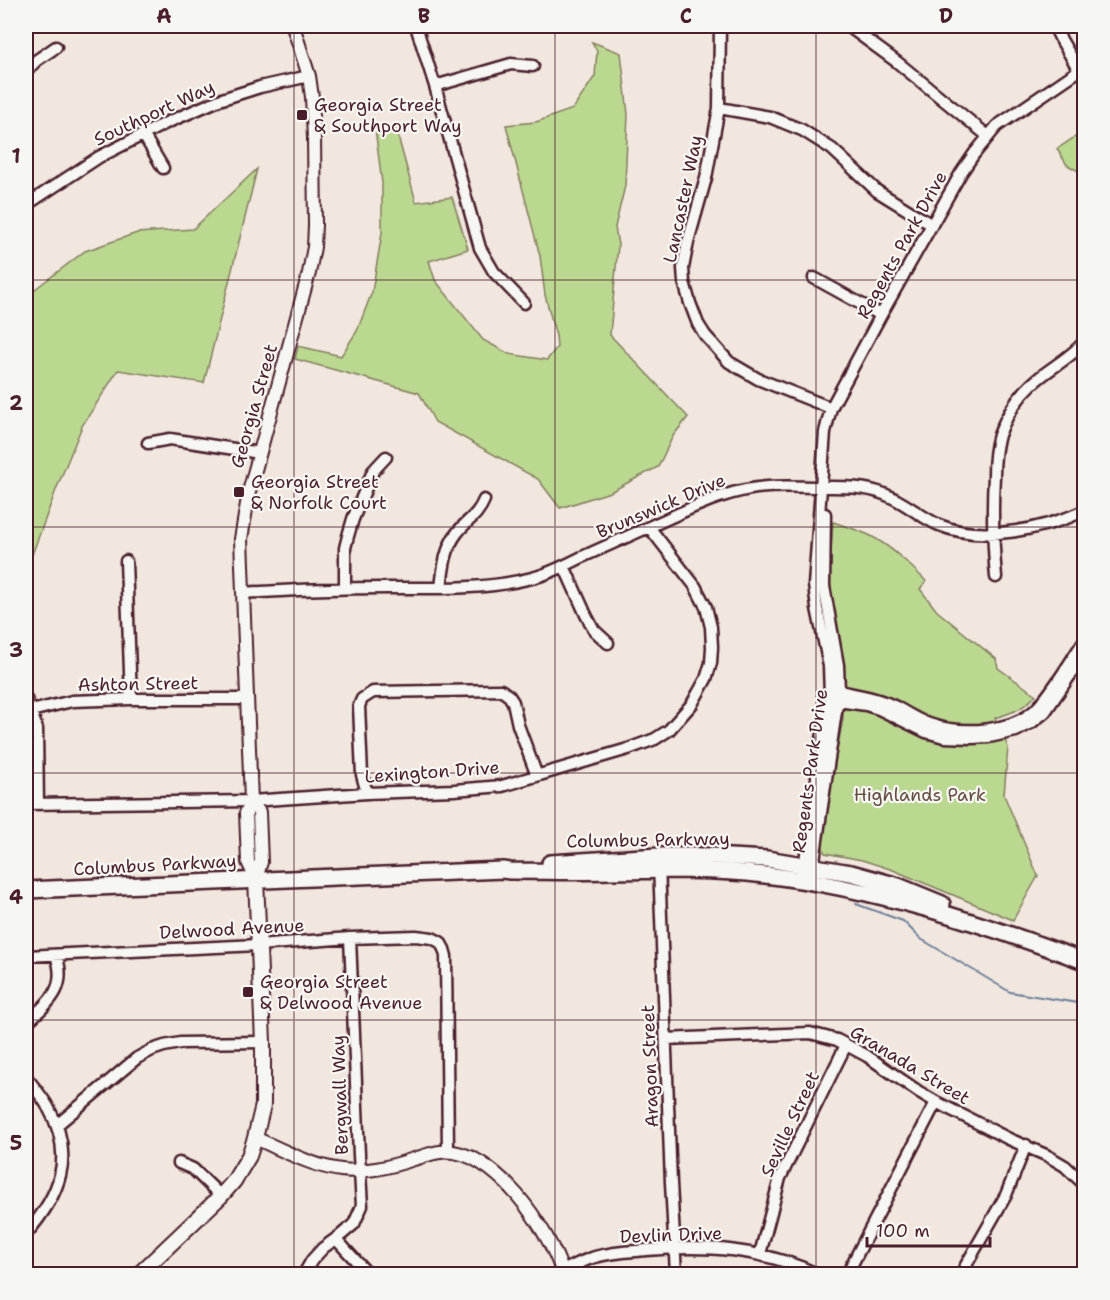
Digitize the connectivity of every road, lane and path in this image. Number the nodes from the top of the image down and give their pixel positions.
1 (293, 26) edge
2 (416, 26) edge
3 (720, 26) edge
4 (848, 26) edge
5 (1054, 26) edge
6 (56, 47) dead end
7 (533, 66) dead end
8 (1082, 69) edge
9 (26, 71) edge
10 (309, 76) junction
11 (435, 86) junction
12 (720, 108) junction
13 (143, 134) junction
14 (988, 136) junction
15 (163, 168) dead end
16 (26, 205) edge
17 (932, 225) junction
18 (814, 278) dead end
19 (524, 303) dead end
20 (881, 315) junction
21 (1084, 342) edge
22 (831, 408) junction
23 (148, 443) dead end
24 (260, 453) junction
25 (386, 457) dead end
26 (822, 487) junction
27 (484, 500) dead end
28 (1084, 511) edge
29 (649, 527) junction
30 (992, 533) junction
31 (126, 561) dead end
32 (564, 566) junction
33 (996, 577) dead end
34 (345, 588) junction
35 (441, 588) junction
36 (243, 592) junction
37 (1084, 641) edge
38 (608, 643) dead end
39 (1084, 655) edge
40 (836, 696) junction
41 (26, 699) edge
42 (132, 699) junction
43 (247, 699) junction
44 (31, 711) junction
45 (537, 776) junction
46 (367, 794) junction
47 (251, 801) junction
48 (26, 804) edge
49 (38, 804) junction
50 (659, 863) junction
51 (807, 873) junction
52 (256, 879) junction
53 (26, 890) edge
54 (350, 938) junction
55 (258, 945) junction
56 (56, 955) junction
57 (26, 956) edge
58 (1084, 961) edge
59 (26, 1023) edge
60 (666, 1039) junction
61 (263, 1042) junction
62 (846, 1045) junction
63 (26, 1077) edge
64 (936, 1102) junction
65 (57, 1125) junction
66 (255, 1138) junction
67 (1026, 1145) junction
68 (448, 1151) junction
69 (179, 1162) dead end
70 (360, 1170) junction
71 (1084, 1184) edge
72 (221, 1196) junction
73 (28, 1227) edge
74 (336, 1239) junction
75 (674, 1248) junction
76 (760, 1254) junction
77 (563, 1273) edge
78 (139, 1275) edge
79 (304, 1275) edge
80 (368, 1275) edge
81 (676, 1275) edge
82 (817, 1275) edge
83 (847, 1275) edge
84 (961, 1275) edge

1 - 10 street, Georgia Street
2 - 11 street
3 - 12 street, Lancaster Way
4 - 14 street
5 - 8 street
6 - 9 street
7 - 11 street
8 - 14 street, Regents Park Drive
10 - 13 street, Southport Way
10 - 24 street, Georgia Street
11 - 19 street
12 - 17 street
12 - 22 street, Lancaster Way
13 - 15 street
13 - 16 street, Southport Way
14 - 17 street, Regents Park Drive
17 - 20 street, Regents Park Drive
18 - 20 street
20 - 22 street, Regents Park Drive
21 - 30 street
22 - 26 street, Regents Park Drive
23 - 24 street
24 - 36 street, Georgia Street
25 - 34 street
26 - 29 street, Brunswick Drive
26 - 30 street, Brunswick Drive
26 - 40 street, Regents Park Drive
27 - 35 street
28 - 30 street, Brunswick Drive
29 - 32 street, Brunswick Drive
29 - 45 street, Lexington Drive
30 - 33 street
31 - 42 street
32 - 35 street, Brunswick Drive
32 - 38 street
34 - 35 street, Brunswick Drive
34 - 36 street, Brunswick Drive
36 - 43 street, Georgia Street
37 - 40 street
39 - 40 street
40 - 51 street, Regents Park Drive
41 - 44 street
42 - 43 street, Ashton Street
42 - 44 street, Ashton Street
43 - 47 street, Georgia Street
44 - 49 street
45 - 46 street, Lexington Drive
45 - 46 street
46 - 47 street, Lexington Drive
47 - 49 street, Lexington Drive
47 - 52 street, Georgia Street
48 - 49 street, Lexington Drive
50 - 51 main road, Columbus Parkway
50 - 52 main road, Columbus Parkway
50 - 60 street, Aragon Street
51 - 58 main road, Columbus Parkway
52 - 53 main road, Columbus Parkway
52 - 55 main road, Georgia Street
54 - 55 street, Delwood Avenue
54 - 68 street, Delwood Avenue
54 - 70 street, Bergwall Way
55 - 56 street, Delwood Avenue
55 - 61 main road, Georgia Street
56 - 57 street, Delwood Avenue
56 - 59 street
60 - 62 street, Granada Street
60 - 75 street, Aragon Street
61 - 65 street
61 - 66 main road, Georgia Street
62 - 64 street, Granada Street
62 - 76 street, Seville Street
63 - 65 street
64 - 67 street, Granada Street
64 - 83 street
65 - 73 street
66 - 70 street
66 - 72 main road, Georgia Street
67 - 71 street, Granada Street
67 - 84 street
68 - 70 street
68 - 77 street
69 - 72 street
70 - 74 street, Bergwall Way
72 - 78 main road, Georgia Street
74 - 79 street, Bergwall Way
74 - 80 street
75 - 76 street, Devlin Drive
75 - 77 street, Devlin Drive
75 - 81 street, Aragon Street
76 - 82 street, Devlin Drive

